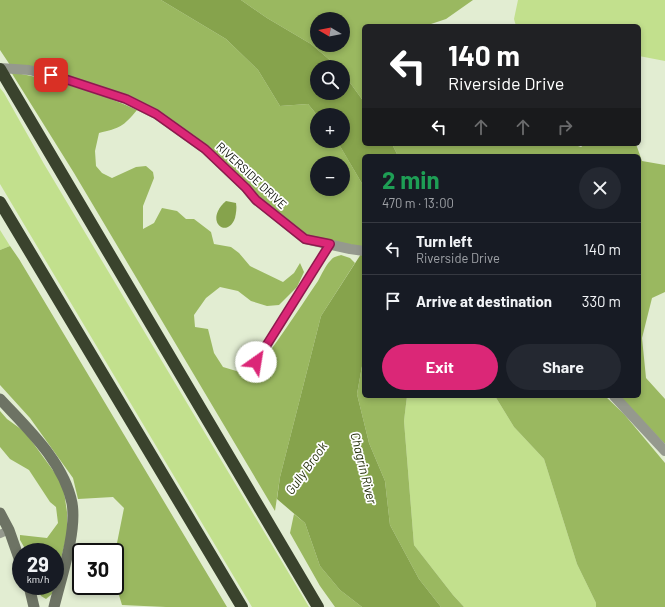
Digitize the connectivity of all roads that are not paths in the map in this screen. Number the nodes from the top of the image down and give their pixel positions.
1 (0, 68) edge
2 (0, 202) edge
3 (330, 244) junction
4 (362, 251) edge
5 (256, 362) dead end
6 (616, 398) edge
7 (0, 399) edge
8 (665, 451) edge
9 (0, 513) edge
10 (4, 532) edge
11 (12, 547) edge
12 (31, 595) edge
13 (34, 607) edge
14 (54, 607) edge
15 (242, 607) edge
16 (318, 607) edge

1 - 3 street, RIVERSIDE DRIVE
1 - 16 highway
2 - 15 highway
3 - 4 street, RIVERSIDE DRIVE
3 - 5 street
6 - 8 street
7 - 14 main road
9 - 10 main road
10 - 11 main road
12 - 13 main road

